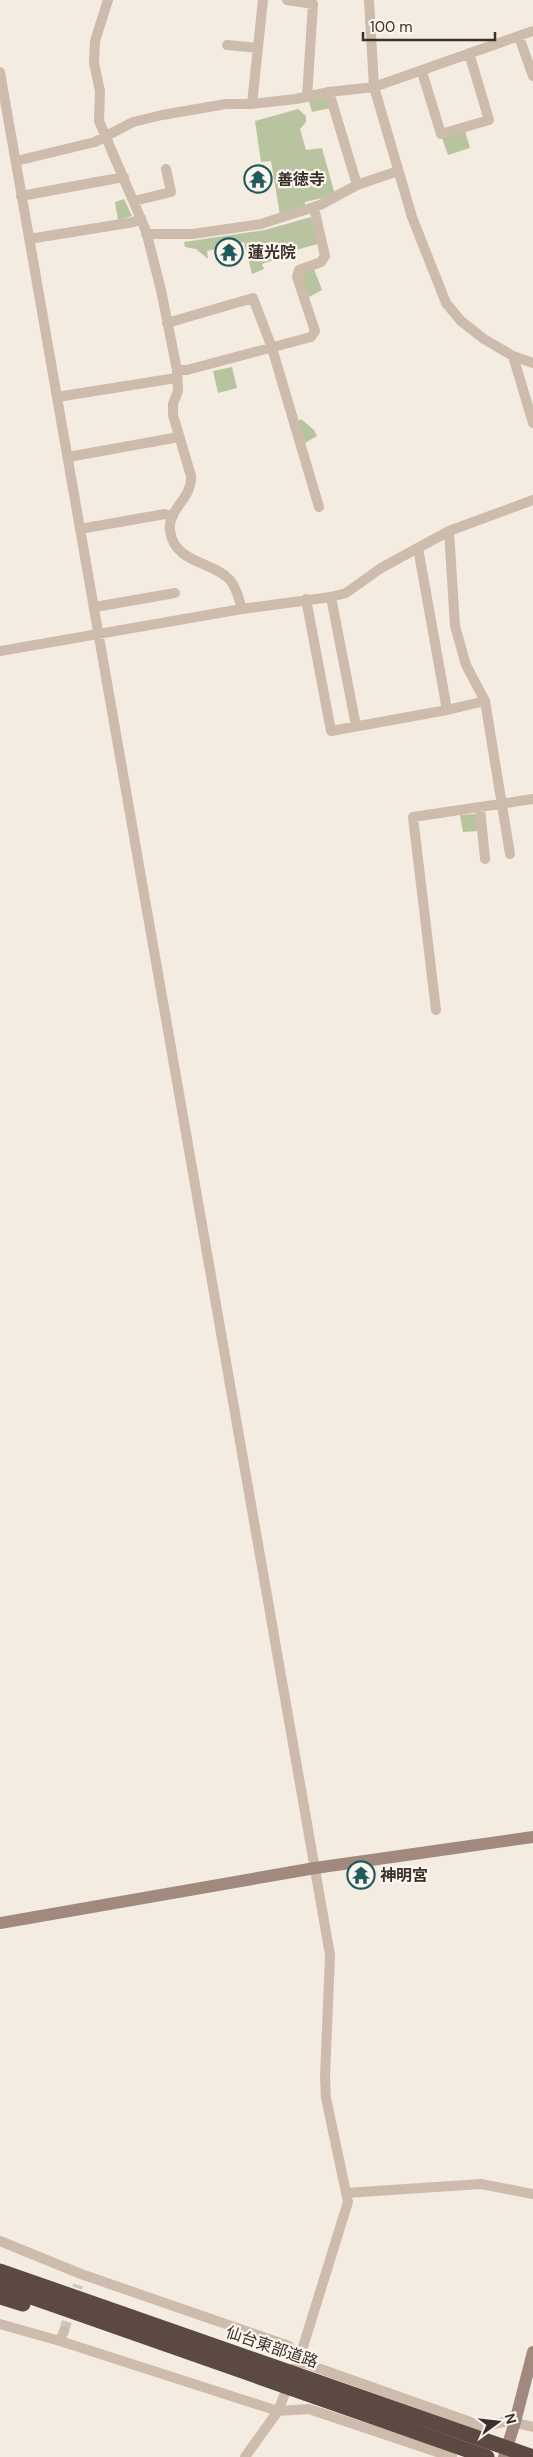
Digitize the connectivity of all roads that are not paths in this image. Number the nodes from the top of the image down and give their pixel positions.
1 (108, 0) edge
2 (263, 0) edge
3 (287, 0) edge
4 (369, 0) edge
5 (533, 31) edge
6 (519, 36) junction
7 (227, 45) dead end
8 (258, 48) junction
9 (469, 54) junction
10 (0, 72) edge
11 (422, 72) junction
12 (533, 76) edge
13 (374, 88) junction
14 (329, 92) junction
15 (307, 96) junction
16 (252, 104) junction
17 (107, 136) junction
18 (16, 161) junction
19 (166, 169) dead end
20 (398, 171) junction
21 (124, 177) junction
22 (356, 185) junction
23 (21, 196) junction
24 (134, 201) junction
25 (314, 208) junction
26 (141, 218) junction
27 (146, 234) junction
28 (29, 239) junction
29 (167, 323) junction
30 (272, 348) junction
31 (513, 356) junction
32 (533, 363) edge
33 (176, 374) junction
34 (57, 397) junction
35 (533, 423) edge
36 (180, 437) junction
37 (68, 457) junction
38 (533, 500) edge
39 (319, 507) dead end
40 (173, 516) junction
41 (80, 529) junction
42 (449, 531) junction
43 (418, 548) junction
44 (175, 593) dead end
45 (332, 597) junction
46 (306, 599) junction
47 (95, 607) junction
48 (242, 609) junction
49 (99, 634) junction
50 (0, 651) edge
51 (485, 701) junction
52 (447, 710) junction
53 (356, 726) junction
54 (533, 800) edge
55 (503, 804) junction
56 (480, 808) junction
57 (510, 854) dead end
58 (485, 859) dead end
59 (436, 1010) dead end
60 (533, 1837) edge
61 (315, 1868) junction
62 (0, 1923) edge
63 (346, 2193) junction
64 (533, 2194) edge
65 (0, 2241) edge
66 (81, 2274) junction
67 (1, 2275) edge
68 (78, 2285) tunnel mouth
69 (0, 2298) edge
70 (0, 2324) edge
71 (162, 2343) junction
72 (533, 2352) edge
73 (298, 2361) junction
74 (283, 2378) junction
75 (278, 2411) junction
76 (515, 2422) junction
77 (533, 2428) edge
78 (527, 2455) edge
79 (245, 2457) edge
80 (452, 2457) edge
81 (487, 2457) edge
82 (504, 2457) edge

1 - 17 street
2 - 8 street
3 - 15 street
4 - 13 street
5 - 6 street
6 - 9 street
6 - 12 street
7 - 8 street
8 - 16 street
9 - 11 street
9 - 11 street
10 - 18 street
11 - 13 street
13 - 14 street
13 - 20 street
14 - 15 street
14 - 22 street
15 - 16 street
16 - 17 street
17 - 18 street
17 - 21 street
18 - 23 street
19 - 24 street
20 - 22 street
20 - 31 street
21 - 23 street
21 - 24 street
22 - 25 street
23 - 28 street
24 - 26 street
25 - 27 street
25 - 30 street
26 - 27 street
26 - 28 street
27 - 29 street
28 - 34 street
29 - 30 street
29 - 33 street
30 - 33 street
30 - 39 street
31 - 32 street
31 - 35 street
33 - 34 street
33 - 36 street
34 - 37 street
36 - 37 street
36 - 40 street
37 - 41 street
38 - 42 street
40 - 41 street
40 - 48 street
41 - 47 street
42 - 43 street
42 - 51 street
43 - 45 street
43 - 52 street
44 - 47 street
45 - 46 street
45 - 53 street
46 - 48 street
46 - 53 street
47 - 49 street
48 - 49 street
49 - 50 street
49 - 61 street
51 - 52 street
51 - 55 street
52 - 53 street
54 - 55 street
55 - 56 street
55 - 57 street
56 - 58 street
56 - 59 street
60 - 61 street
61 - 62 street
61 - 63 street
63 - 64 street
63 - 73 street
65 - 66 street
66 - 68 street
66 - 73 street
67 - 71 highway, 仙台東部道路
67 - 74 highway, 仙台東部道路
69 - 71 highway
70 - 75 street
71 - 74 highway, 仙台東部道路
72 - 76 street
73 - 75 street
73 - 76 street
74 - 78 highway, 仙台東部道路
74 - 81 highway, 仙台東部道路
75 - 79 street
75 - 80 street
76 - 77 street
76 - 82 street

